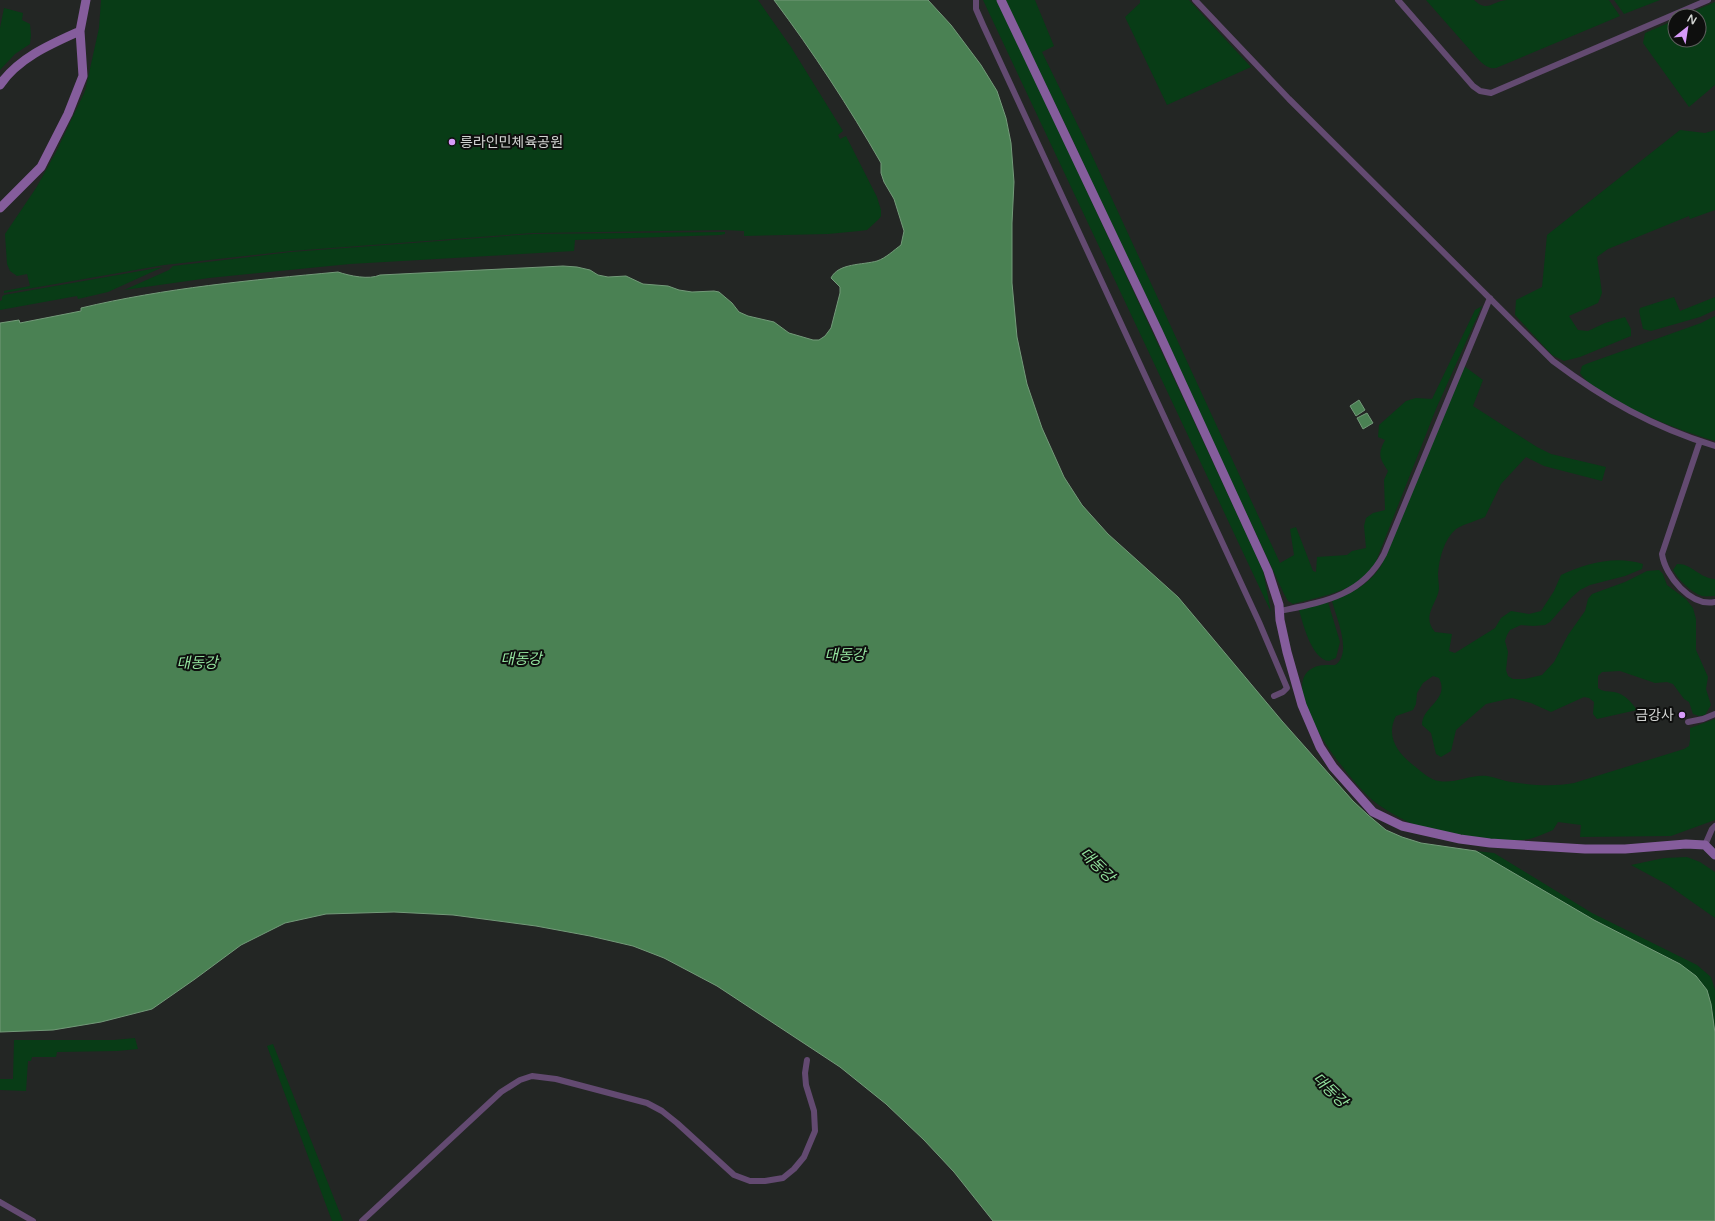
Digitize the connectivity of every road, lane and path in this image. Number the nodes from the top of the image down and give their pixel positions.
1 (86, 0) edge
2 (976, 0) edge
3 (1002, 0) edge
4 (1195, 0) edge
5 (1398, 0) edge
6 (1708, 0) edge
7 (80, 31) junction
8 (0, 85) edge
9 (0, 208) edge
10 (1490, 298) junction
11 (1700, 441) junction
12 (1715, 446) edge
13 (1715, 602) edge
14 (1280, 611) junction
15 (1274, 696) dead end
16 (1715, 714) edge
17 (1688, 722) dead end
18 (1715, 826) edge
19 (1705, 845) junction
20 (1715, 855) edge
21 (807, 1060) dead end
22 (0, 1202) edge
23 (33, 1221) edge
24 (362, 1221) edge

1 - 7 street
2 - 15 street
3 - 14 street
4 - 10 street
5 - 6 street
7 - 8 street
7 - 9 street
10 - 11 street
10 - 14 street
11 - 12 street
11 - 13 street
14 - 19 street
16 - 17 street
18 - 19 street
19 - 20 street
21 - 24 street
22 - 23 street

